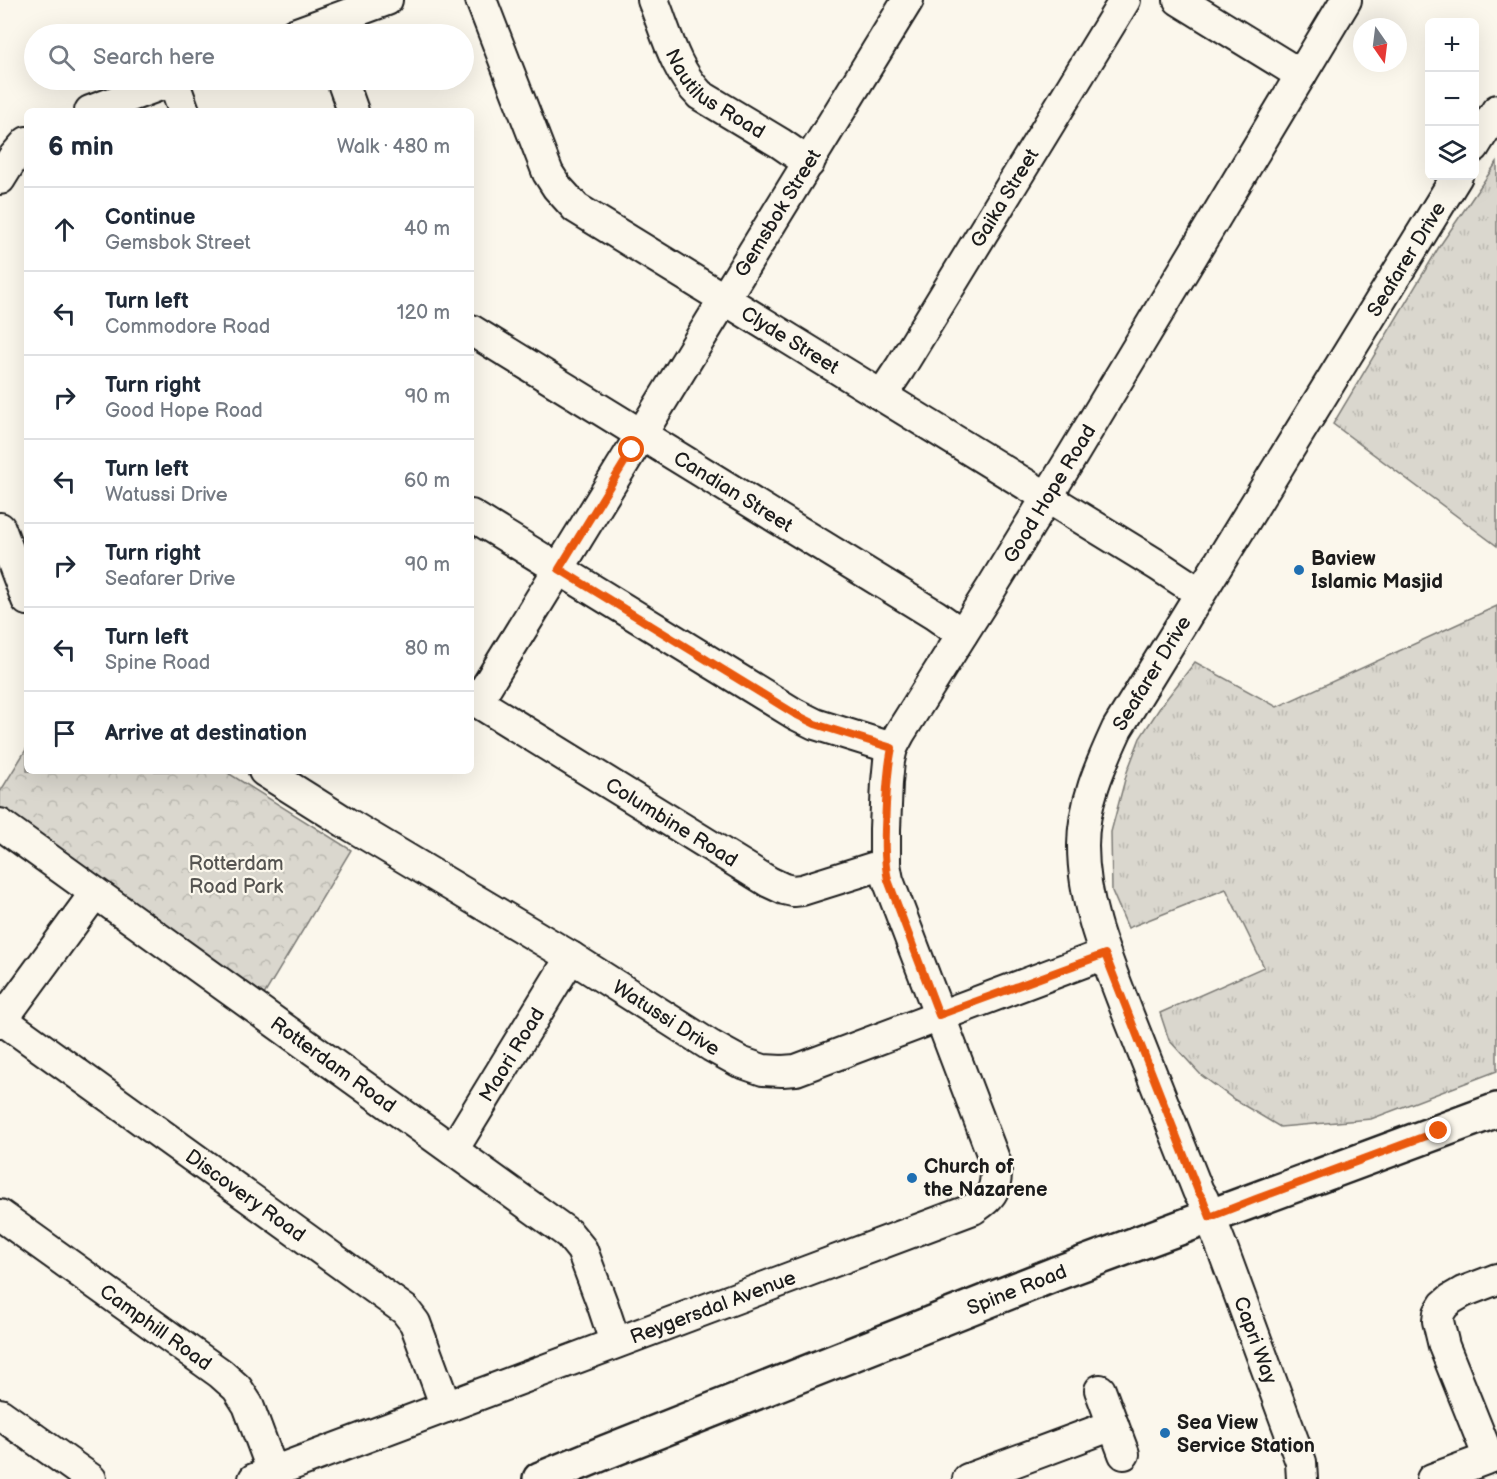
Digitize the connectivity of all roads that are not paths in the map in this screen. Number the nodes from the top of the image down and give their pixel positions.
1 (387, 0) edge
2 (481, 0) edge
3 (653, 0) edge
4 (908, 0) edge
5 (1125, 0) edge
6 (1179, 0) edge
7 (1346, 0) edge
8 (335, 24) edge
9 (1301, 75) junction
10 (146, 90) edge
11 (177, 90) edge
12 (346, 90) edge
13 (98, 108) edge
14 (183, 108) edge
15 (352, 108) edge
16 (1497, 110) edge
17 (1479, 139) edge
18 (24, 145) edge
19 (808, 163) junction
20 (0, 178) edge
21 (1455, 180) edge
22 (725, 299) junction
23 (474, 332) edge
24 (882, 394) junction
25 (641, 435) junction
26 (1047, 496) junction
27 (474, 517) edge
28 (0, 528) edge
29 (559, 569) junction
30 (24, 592) edge
31 (1200, 593) junction
32 (962, 634) junction
33 (474, 700) edge
34 (892, 748) junction
35 (269, 774) edge
36 (0, 824) edge
37 (885, 864) junction
38 (95, 893) junction
39 (1105, 954) junction
40 (571, 957) junction
41 (939, 1015) junction
42 (1, 1020) edge
43 (1497, 1110) edge
44 (453, 1150) junction
45 (0, 1215) edge
46 (1210, 1217) junction
47 (1497, 1279) edge
48 (615, 1342) junction
49 (1100, 1390) dead end
50 (446, 1407) junction
51 (0, 1414) edge
52 (1113, 1425) junction
53 (1124, 1454) dead end
54 (1493, 1456) edge
55 (1306, 1473) edge
56 (263, 1476) edge
57 (91, 1479) edge
58 (540, 1479) edge
59 (968, 1479) edge
60 (1432, 1479) edge

1 - 8 street
2 - 22 street, Clyde Street
3 - 19 street, Nautilus Road
4 - 19 street, Gemsbok Street
5 - 24 street, Gaika Street
6 - 9 street
7 - 9 street, Good Hope Road
9 - 26 street, Good Hope Road
10 - 13 street
11 - 14 street
12 - 15 street
16 - 17 street
18 - 20 street
19 - 22 street, Gemsbok Street
21 - 31 street, Seafarer Drive
22 - 24 street, Clyde Street
22 - 25 street, Gemsbok Street
23 - 25 street, Candian Street
24 - 26 street, Clyde Street
25 - 29 street, Gemsbok Street
25 - 32 street, Candian Street
26 - 31 street, Clyde Street
26 - 32 street, Good Hope Road
27 - 29 street
28 - 30 street
29 - 33 street, Gemsbok Street
29 - 34 street
31 - 39 street, Seafarer Drive
32 - 34 street, Good Hope Road
33 - 37 street, Columbine Road
34 - 37 street, Good Hope Road
35 - 40 street, Watussi Drive
36 - 38 street, Rotterdam Road
37 - 41 street, Good Hope Road
38 - 42 street
38 - 44 street, Rotterdam Road
39 - 41 street, Watussi Drive
39 - 46 street, Seafarer Drive
40 - 41 street, Watussi Drive
40 - 44 street, Maori Road
41 - 48 street, Reygersdal Avenue
42 - 50 street, Discovery Road
43 - 46 main road, Spine Road
44 - 48 street, Rotterdam Road
45 - 56 street, Camphill Road
46 - 55 street, Capri Way
46 - 58 main road, Spine Road
47 - 54 street
48 - 50 street, Reygersdal Avenue
49 - 52 street
50 - 56 street, Reygersdal Avenue
51 - 57 street
52 - 53 street
52 - 59 street
54 - 60 street

